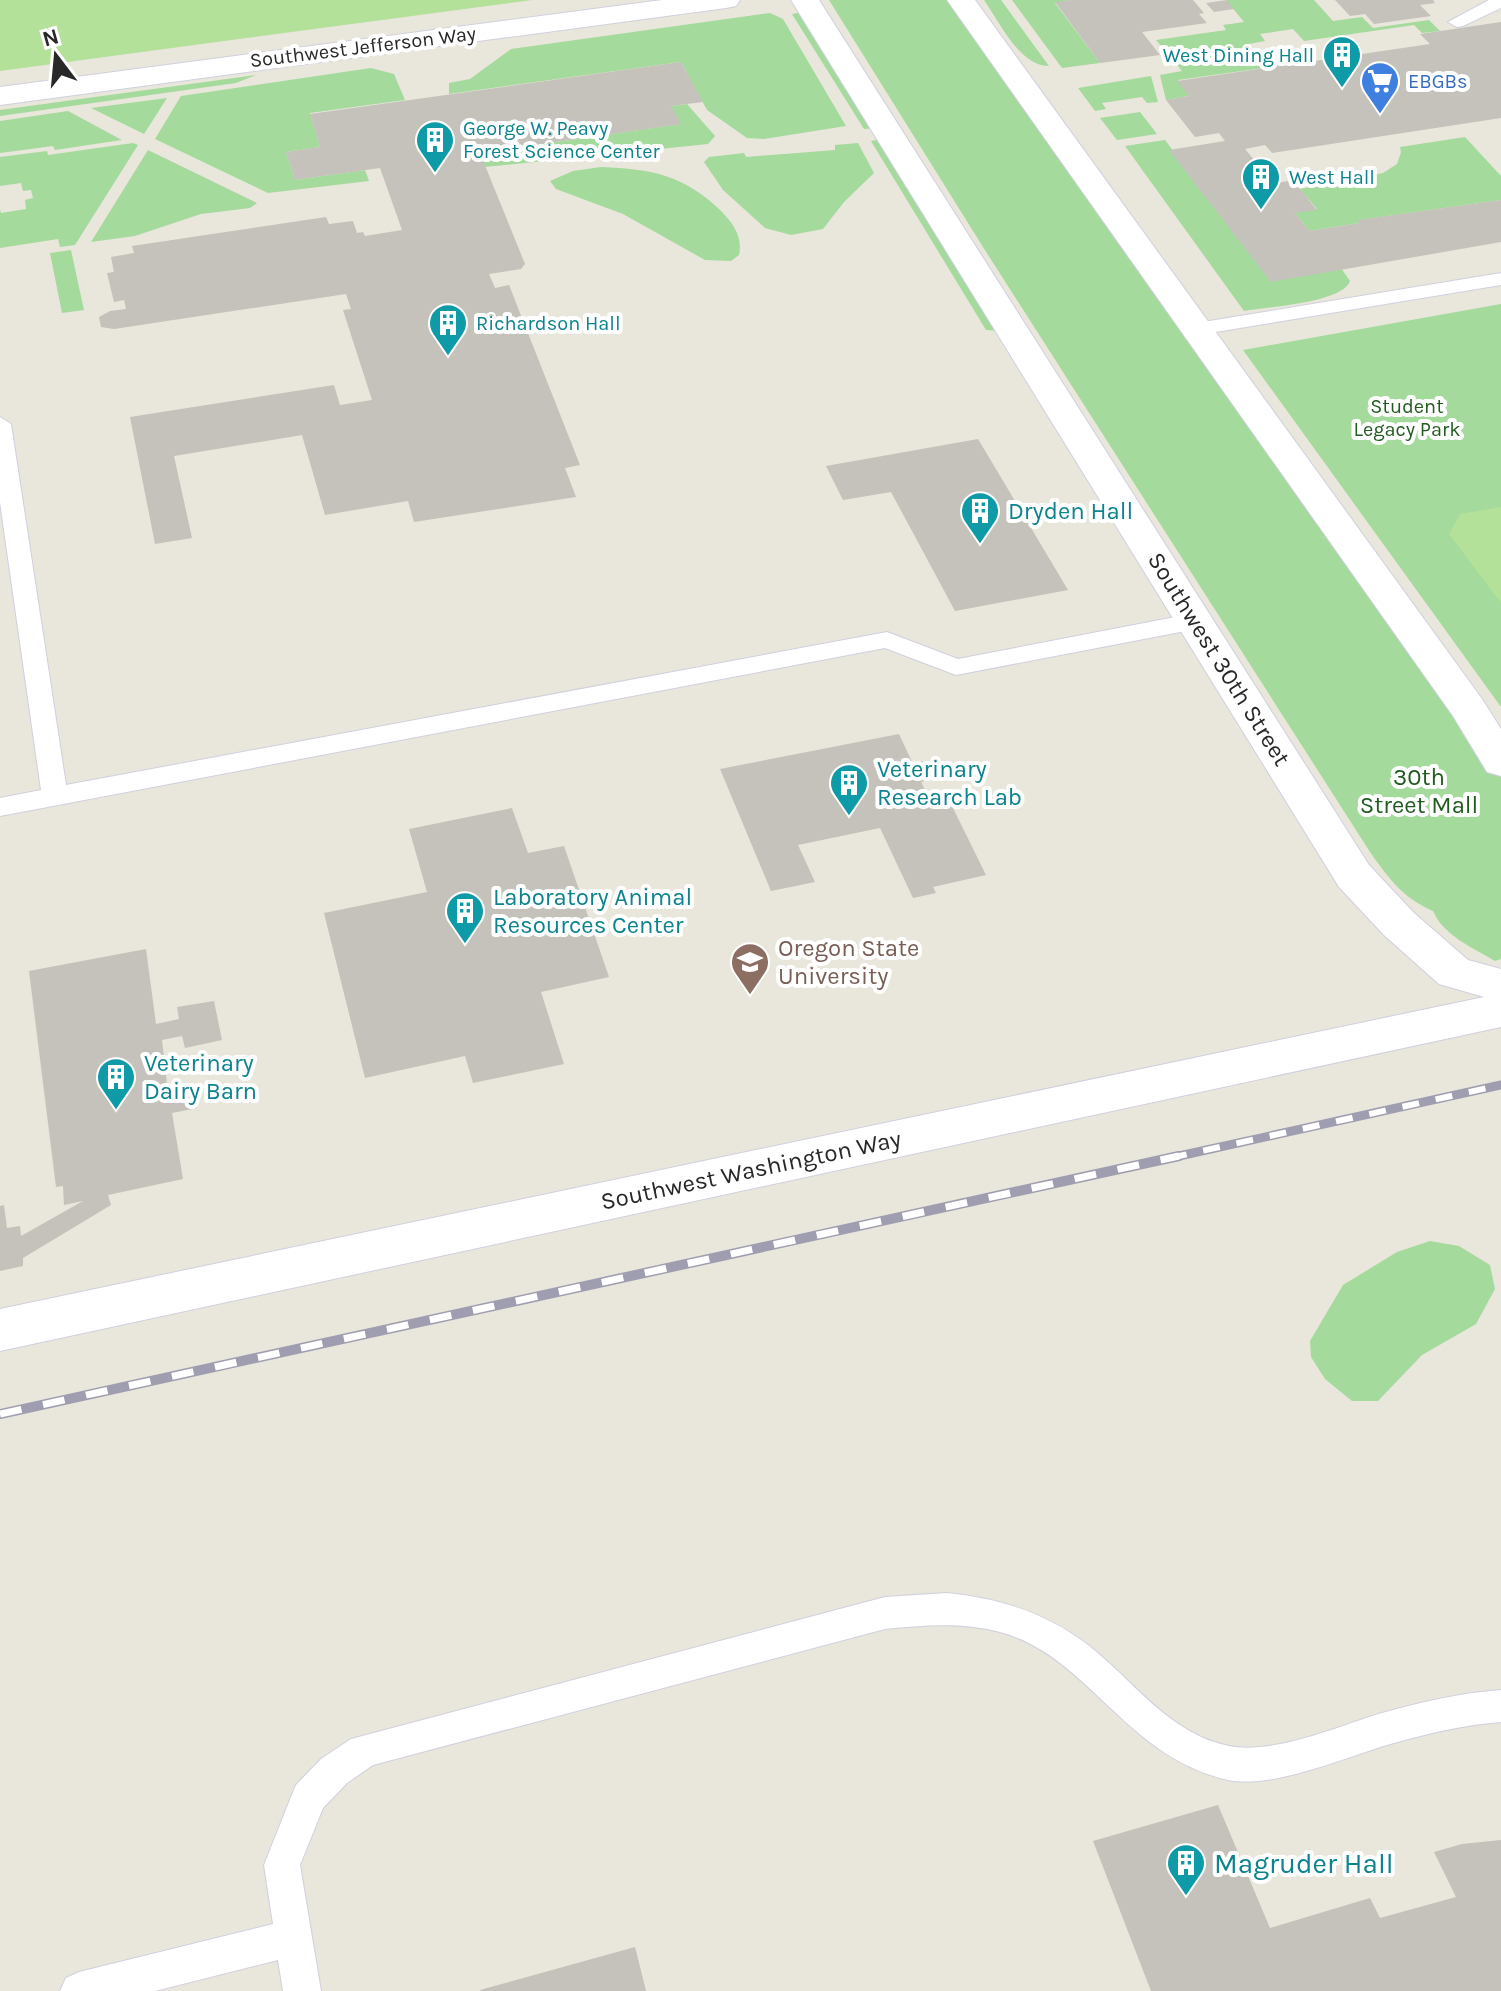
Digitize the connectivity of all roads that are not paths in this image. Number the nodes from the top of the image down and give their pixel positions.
1 (726, 0) edge
2 (805, 0) edge
3 (961, 0) edge
4 (1501, 1) edge
5 (1457, 22) dead end
6 (0, 96) edge
7 (1501, 279) edge
8 (1197, 329) junction
9 (0, 424) edge
10 (1196, 621) junction
11 (1501, 762) edge
12 (55, 797) junction
13 (0, 807) edge
14 (1501, 985) edge
15 (1501, 1010) edge
16 (0, 1330) edge
17 (1501, 1706) edge
18 (293, 1938) junction
19 (79, 1991) edge
20 (302, 1991) edge

1 - 6 street, Southwest Jefferson Way
2 - 10 street, Southwest 30th Street
3 - 8 street
4 - 5 lane
7 - 8 lane
8 - 11 street
9 - 12 lane
10 - 12 lane
10 - 14 street, Southwest 30th Street
12 - 13 lane
15 - 16 street, Southwest Washington Way
17 - 18 lane
18 - 19 lane
18 - 20 lane

